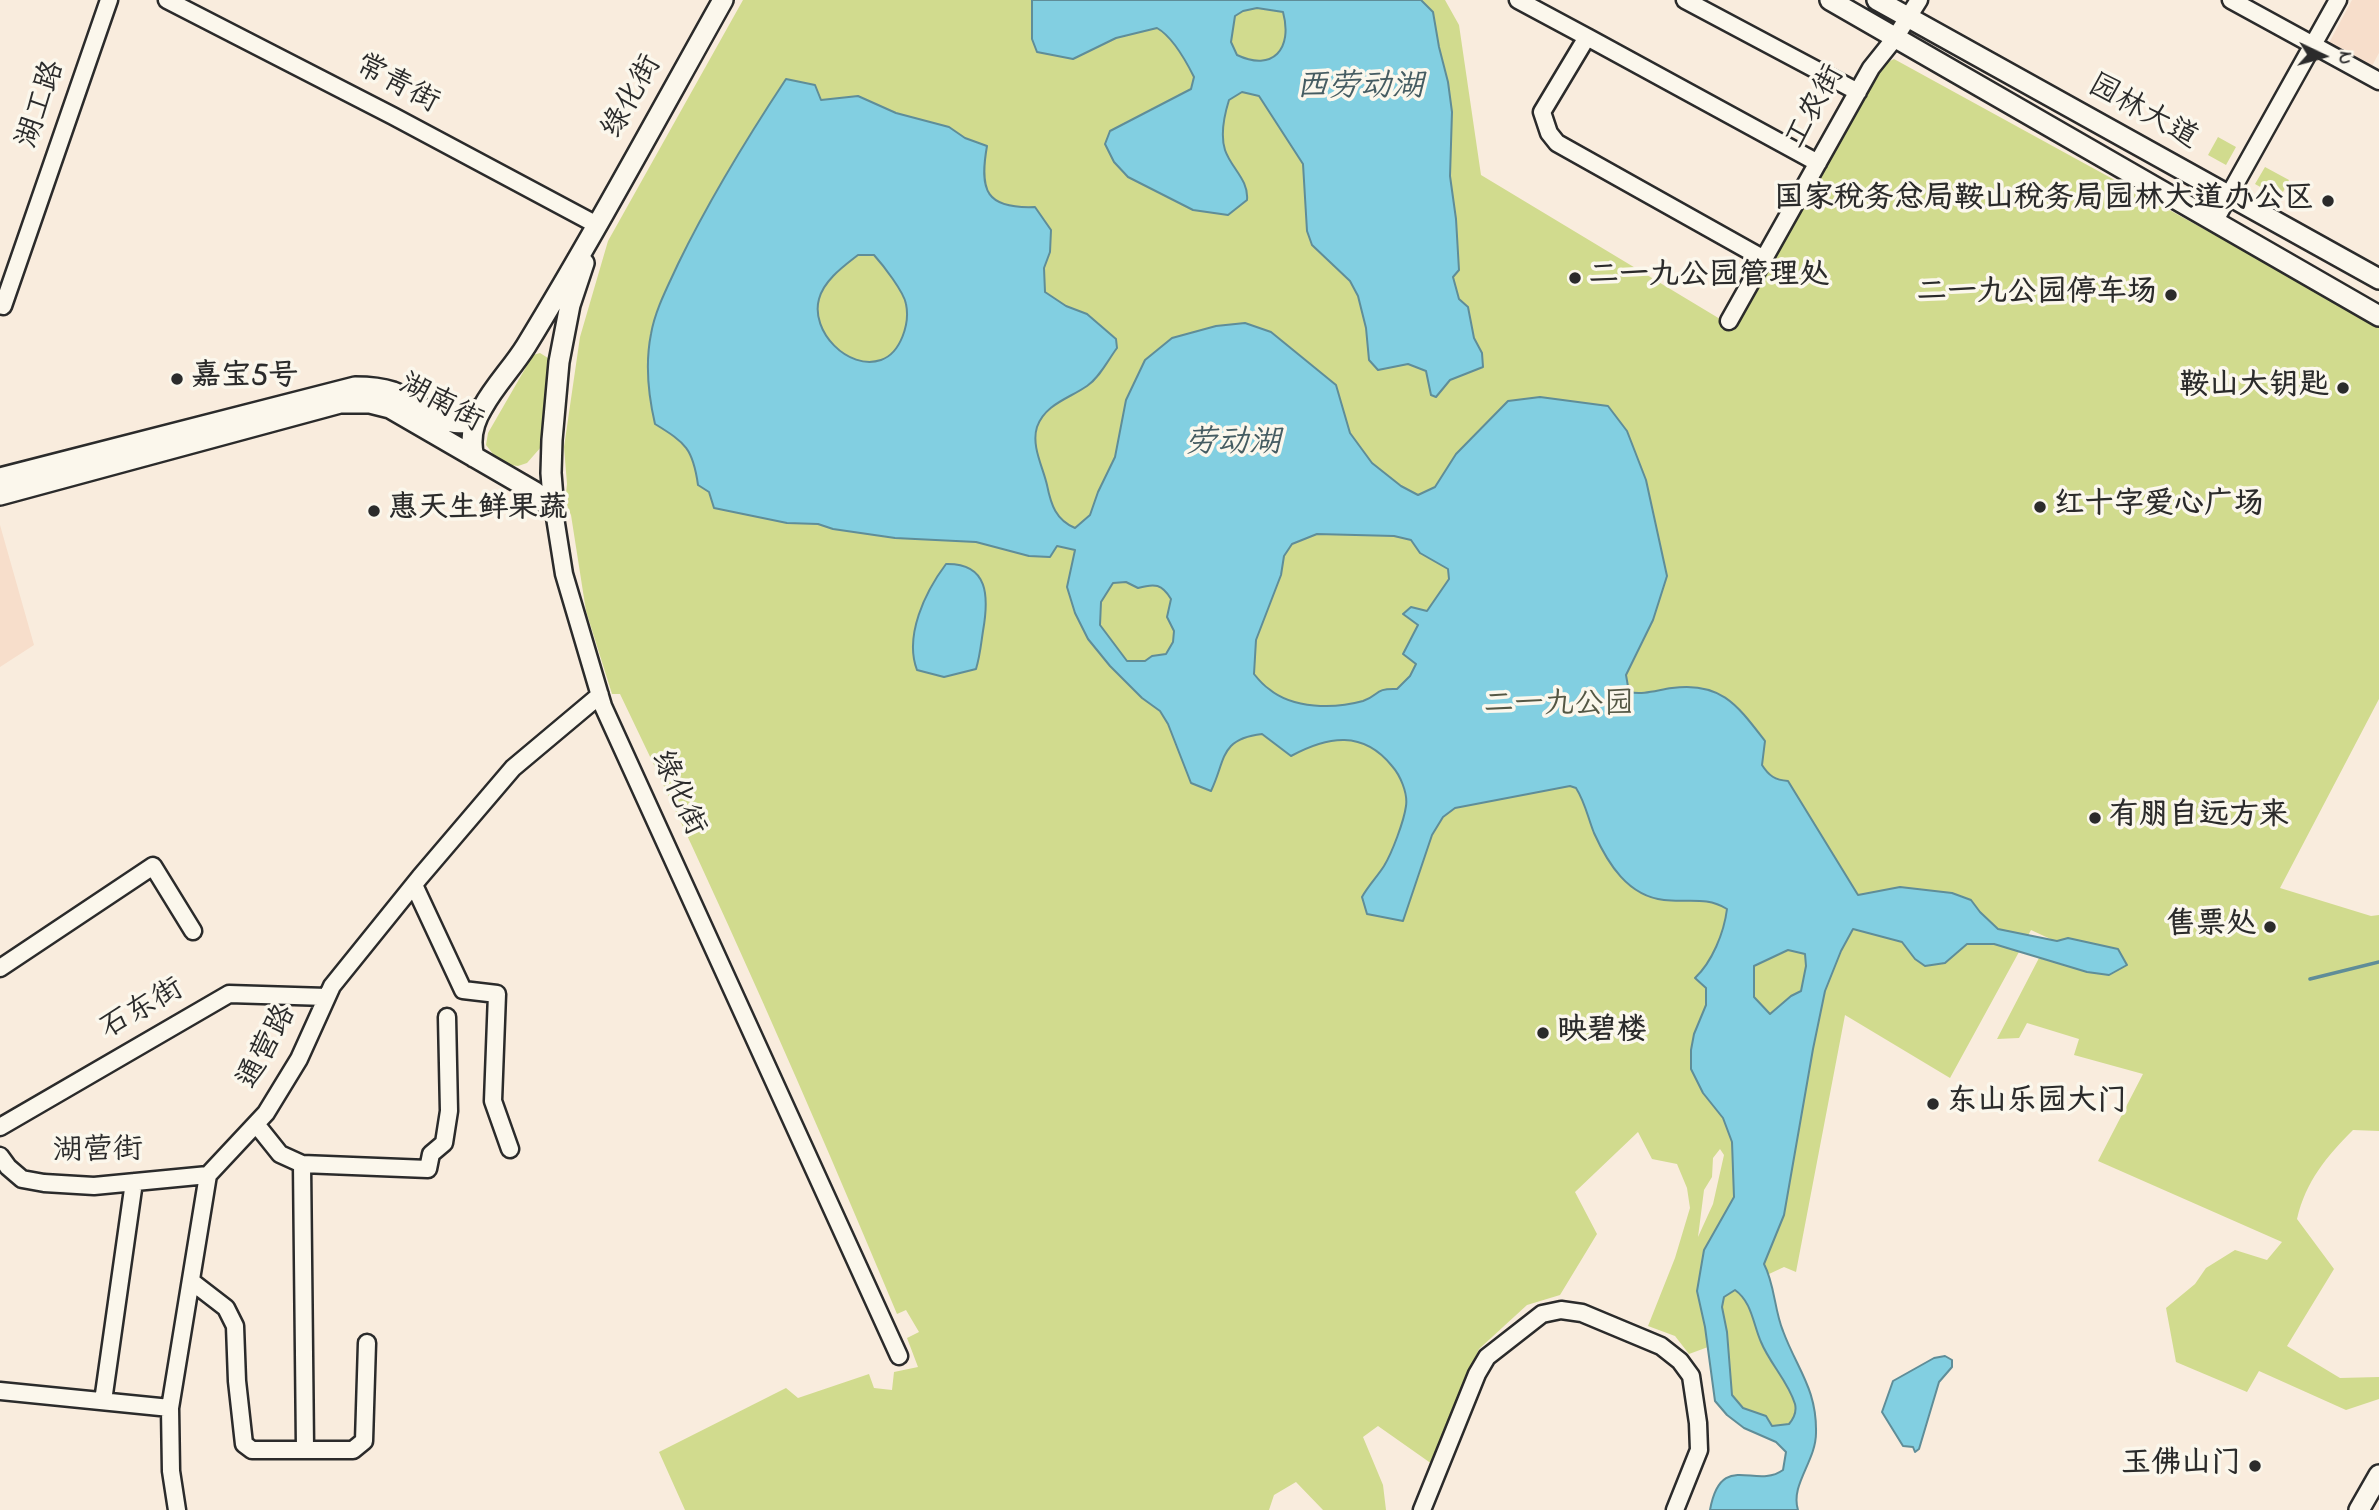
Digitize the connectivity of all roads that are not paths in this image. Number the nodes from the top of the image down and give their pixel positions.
1 (109, 0) edge
2 (167, 0) edge
3 (723, 0) edge
4 (1518, 0) edge
5 (1685, 0) edge
6 (1830, 0) edge
7 (1877, 0) edge
8 (1919, 0) edge
9 (2231, 0) edge
10 (2338, 0) edge
11 (1908, 18) junction
12 (1926, 28) junction
13 (1587, 37) junction
14 (1895, 38) junction
15 (2313, 44) junction
16 (2379, 81) edge
17 (1857, 92) junction
18 (1818, 163) junction
19 (2228, 196) junction
20 (2214, 222) junction
21 (597, 225) junction
22 (1764, 259) junction
23 (2379, 279) edge
24 (0, 305) edge
25 (2379, 316) edge
26 (1729, 321) dead end
27 (524, 348) junction
28 (559, 362) junction
29 (483, 407) junction
30 (552, 440) junction
31 (474, 457) junction
32 (509, 475) junction
33 (0, 478) edge
34 (0, 495) edge
35 (554, 511) junction
36 (600, 695) junction
37 (414, 885) junction
38 (193, 931) dead end
39 (0, 968) edge
40 (327, 997) junction
41 (447, 1017) dead end
42 (256, 1124) junction
43 (0, 1127) edge
44 (510, 1149) dead end
45 (0, 1156) edge
46 (302, 1164) junction
47 (208, 1175) junction
48 (134, 1182) junction
49 (191, 1281) junction
50 (366, 1343) dead end
51 (899, 1356) dead end
52 (0, 1391) edge
53 (103, 1401) junction
54 (170, 1408) junction
55 (305, 1448) junction
56 (2379, 1475) edge
57 (177, 1510) edge
58 (1422, 1510) edge
59 (1675, 1510) edge
60 (2359, 1510) edge

1 - 24 street, 湖工路
2 - 21 street, 常青街
3 - 21 main road, 绿化街
4 - 13 street
5 - 17 street
6 - 14 main road
7 - 11 main road, 园林大道
8 - 11 street, 工农街
9 - 15 street
10 - 15 street
11 - 12 main road, 园林大道
11 - 14 street, 工农街
12 - 14 street
12 - 19 main road, 园林大道
13 - 18 street
13 - 22 street
14 - 17 street, 工农街
14 - 20 main road
15 - 16 street
15 - 19 street
17 - 18 street, 工农街
18 - 22 street, 工农街
19 - 20 street
19 - 23 main road, 园林大道
20 - 25 main road
21 - 27 main road, 绿化街
21 - 28 main road, 绿化街
22 - 26 street, 工农街
27 - 28 main road
27 - 29 main road, 绿化街
28 - 30 main road, 绿化街
29 - 31 main road, 绿化街
29 - 33 main road, 湖南街
30 - 32 main road
30 - 35 main road, 绿化街
31 - 32 main road, 湖南街
31 - 34 main road, 湖南街
32 - 35 main road, 湖南街
35 - 36 street, 绿化街
36 - 37 street, 通营路
36 - 51 street, 绿化街
37 - 40 street, 通营路
37 - 44 street
38 - 39 street
40 - 42 street, 通营路
40 - 43 street, 石东街
41 - 46 street
42 - 46 street
42 - 47 street, 通营路
45 - 48 street, 湖营街
46 - 55 street
47 - 48 street, 湖营街
47 - 49 street
48 - 53 street
49 - 54 street
49 - 55 street
50 - 55 street
52 - 53 street
53 - 54 street
54 - 57 street
56 - 60 main road
58 - 59 street

